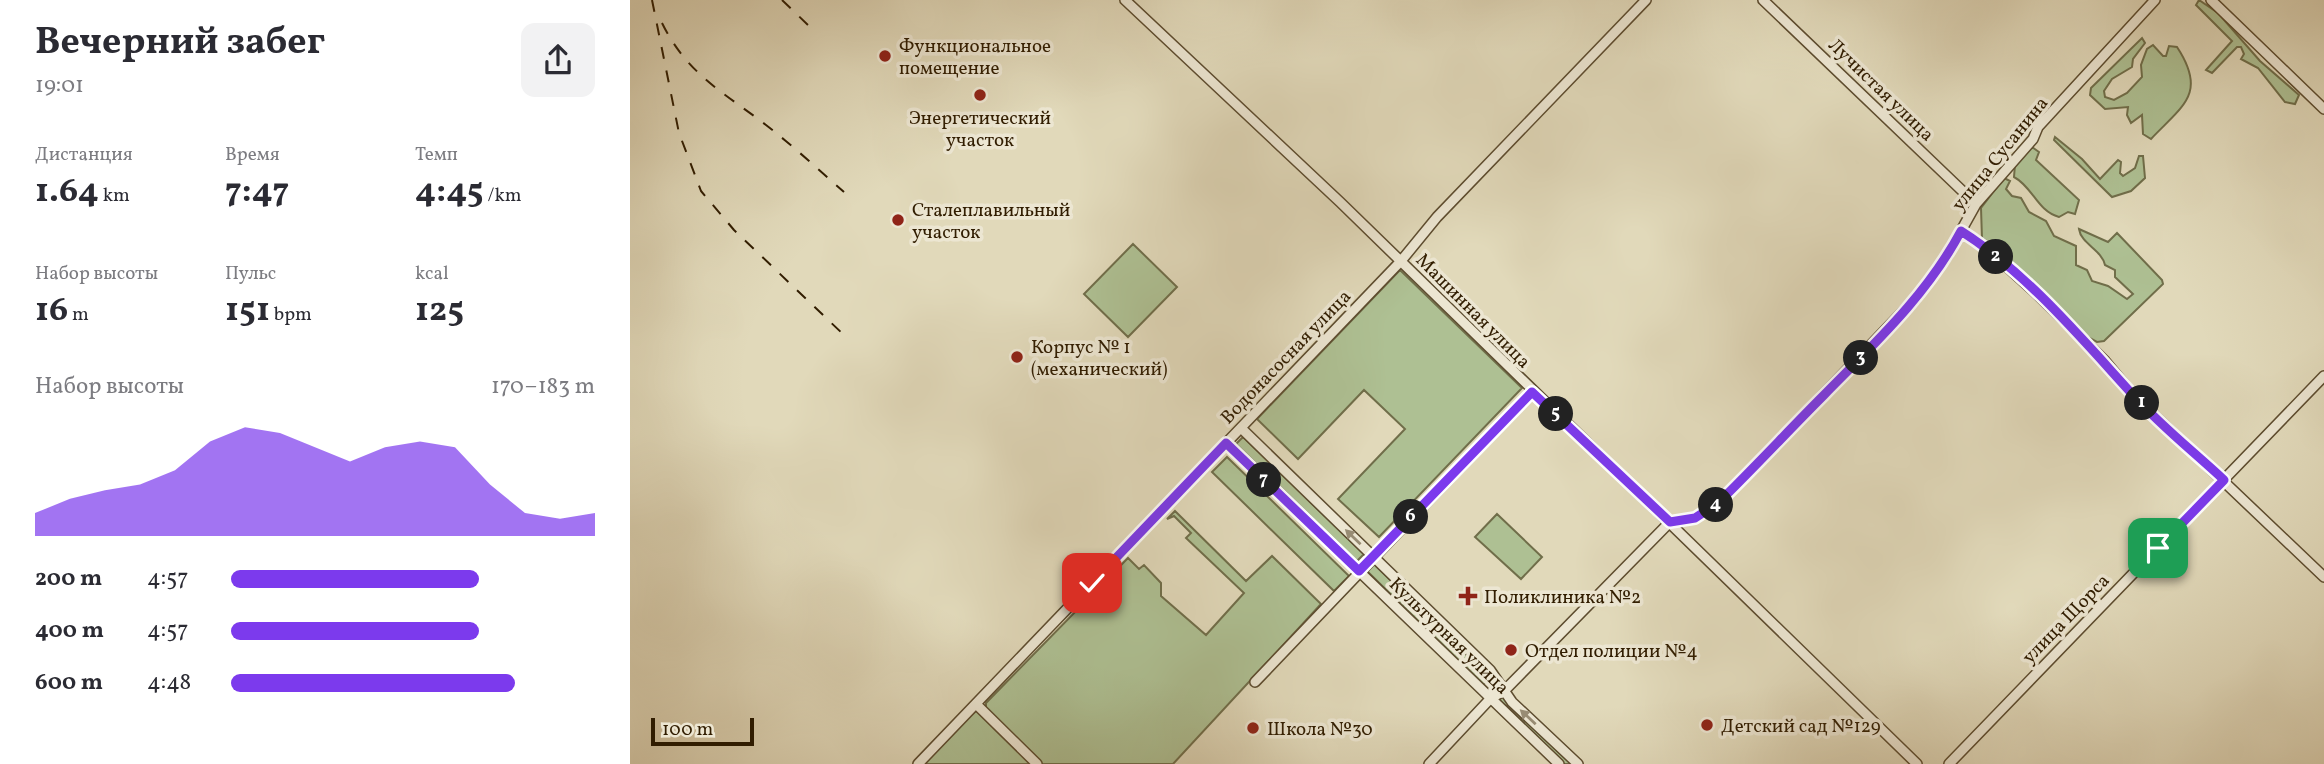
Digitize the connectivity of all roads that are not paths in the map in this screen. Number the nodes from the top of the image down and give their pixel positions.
1 (1125, 0) edge
2 (1646, 0) edge
3 (1763, 0) edge
4 (2155, 0) edge
5 (2211, 0) edge
6 (2324, 109) edge
7 (1976, 204) junction
8 (1961, 231) junction
9 (1401, 261) junction
10 (2324, 376) edge
11 (1532, 392) junction
12 (1241, 428) junction
13 (1226, 443) junction
14 (2224, 480) junction
15 (1670, 522) junction
16 (1374, 556) junction
17 (1359, 571) junction
18 (2324, 577) edge
19 (1255, 682) dead end
20 (1504, 691) junction
21 (1491, 698) junction
22 (976, 704) junction
23 (918, 764) edge
24 (1037, 764) edge
25 (1429, 764) edge
26 (1559, 764) edge
27 (1578, 764) edge
28 (1917, 764) edge
29 (1949, 764) edge

1 - 9 street, Машинная улица
2 - 9 street, Водонасосная улица
3 - 7 street, Лучистая улица
4 - 7 street, улица Сусанина
5 - 6 street
7 - 8 street, улица Сусанина
8 - 14 street
8 - 15 street, улица Сусанина
9 - 11 street, Машинная улица
9 - 12 street, Водонасосная улица
10 - 14 street, улица Щорса
11 - 15 street, Машинная улица
11 - 16 street
12 - 13 street, Водонасосная улица
16 -> 12 street, Культурная улица
13 - 17 street, Культурная улица
13 - 22 street, Водонасосная улица
14 - 18 street
14 - 29 street, улица Щорса
15 - 20 street, улица Сусанина
15 - 28 street, Машинная улица
16 - 17 street
16 - 20 street, Культурная улица
17 - 19 street
17 - 21 street, Культурная улица
20 - 21 street, улица Сусанина
27 -> 20 street, Культурная улица
21 - 25 street, улица Сусанина
21 - 26 street, Культурная улица
22 - 23 street, Водонасосная улица
22 - 24 street

